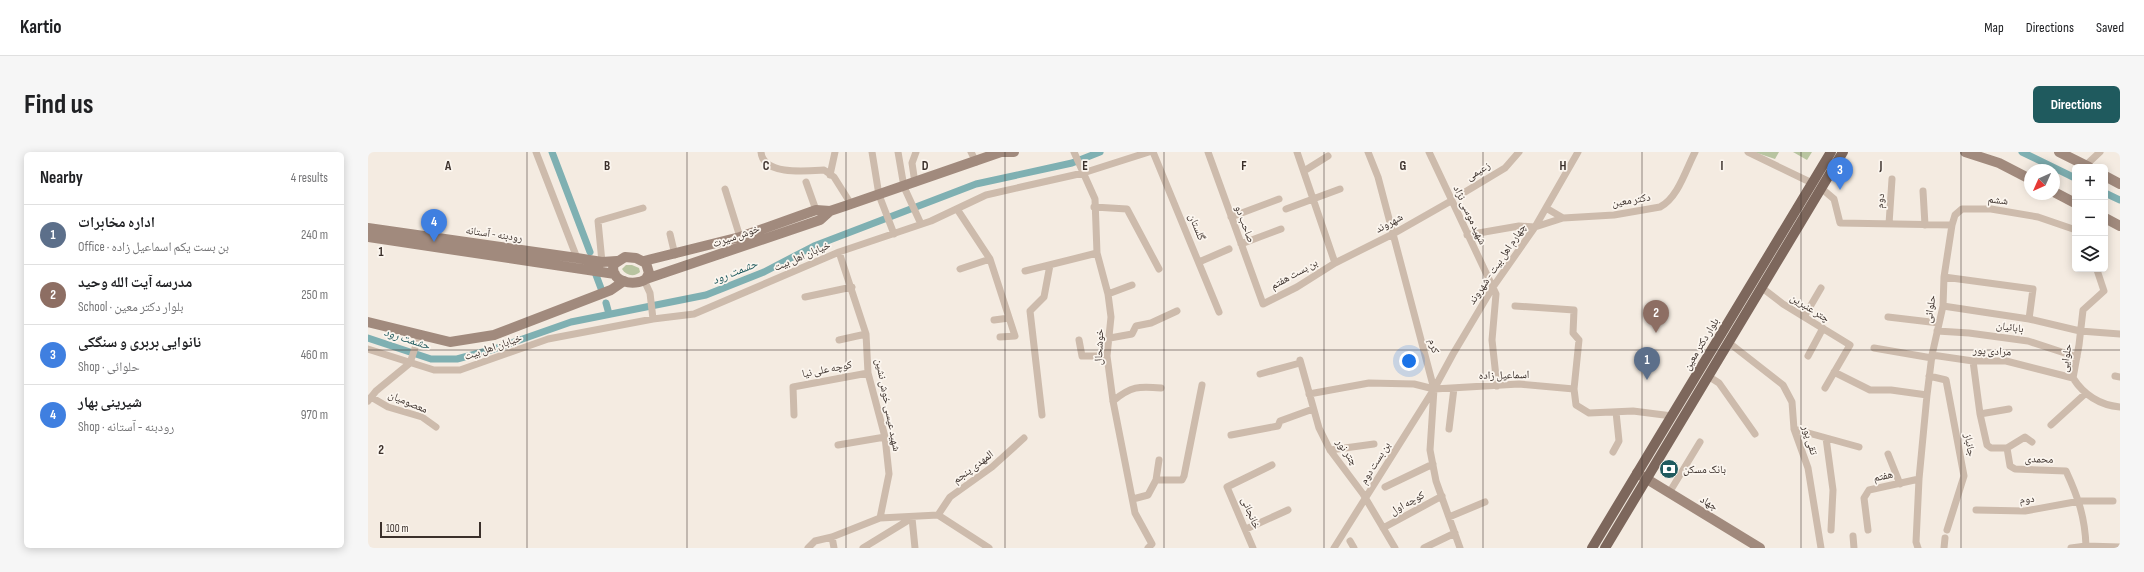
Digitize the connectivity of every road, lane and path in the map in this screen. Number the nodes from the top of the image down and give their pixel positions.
1 (536, 152) edge
2 (762, 152) edge
3 (835, 152) edge
4 (872, 152) edge
5 (898, 152) edge
6 (916, 152) edge
7 (971, 152) edge
8 (1001, 152) edge
9 (1014, 152) edge
10 (1074, 152) edge
11 (1149, 152) edge
12 (1153, 152) edge
13 (1208, 152) edge
14 (1297, 152) edge
15 (1368, 152) edge
16 (1429, 152) edge
17 (1519, 152) edge
18 (1578, 152) edge
19 (1695, 152) edge
20 (1748, 152) edge
21 (1831, 152) edge
22 (1843, 152) edge
23 (1965, 152) edge
24 (2059, 152) edge
25 (2100, 152) edge
26 (1328, 156) dead end
27 (976, 162) junction
28 (2084, 164) edge
29 (2090, 164) edge
30 (1082, 171) junction
31 (1304, 171) junction
32 (830, 174) junction
33 (2024, 176) edge
34 (2108, 178) edge
35 (1892, 179) dead end
36 (806, 182) dead end
37 (915, 183) junction
38 (1812, 183) junction
39 (2120, 184) edge
40 (904, 187) junction
41 (1821, 188) junction
42 (726, 189) dead end
43 (1340, 189) dead end
44 (1923, 191) dead end
45 (1465, 192) dead end
46 (878, 195) junction
47 (2060, 195) edge
48 (1279, 199) dead end
49 (1314, 200) junction
50 (1451, 201) junction
51 (2072, 201) edge
52 (851, 204) junction
53 (1094, 207) junction
54 (643, 208) dead end
55 (1546, 208) junction
56 (956, 209) junction
57 (1286, 209) dead end
58 (816, 210) junction
59 (830, 211) junction
60 (1231, 217) junction
61 (1562, 218) junction
62 (2108, 220) edge
63 (921, 224) junction
64 (1889, 224) junction
65 (1925, 225) junction
66 (1952, 225) junction
67 (2120, 226) edge
68 (1535, 227) junction
69 (368, 228) edge
70 (1281, 229) dead end
71 (2072, 229) edge
72 (670, 234) dead end
73 (894, 234) junction
74 (1393, 234) junction
75 (1467, 235) junction
76 (368, 237) edge
77 (740, 237) junction
78 (1241, 244) junction
79 (1229, 249) dead end
80 (839, 252) junction
81 (1097, 253) junction
82 (675, 255) junction
83 (577, 258) junction
84 (990, 259) junction
85 (616, 261) junction
86 (644, 261) junction
87 (602, 262) junction
88 (1199, 262) junction
89 (1335, 263) junction
90 (1050, 265) junction
91 (960, 269) dead end
92 (1159, 269) dead end
93 (1025, 271) dead end
94 (2098, 272) edge
95 (615, 274) junction
96 (1944, 277) junction
97 (645, 280) junction
98 (624, 281) junction
99 (1132, 285) dead end
100 (852, 287) junction
101 (1493, 287) junction
102 (1761, 287) junction
103 (1820, 288) dead end
104 (1108, 294) junction
105 (805, 297) dead end
106 (1263, 304) joint
107 (1515, 306) dead end
108 (1943, 306) junction
109 (1177, 312) dead end
110 (1219, 312) dead end
111 (1804, 317) junction
112 (1888, 317) dead end
113 (1009, 318) junction
114 (653, 319) junction
115 (2029, 319) junction
116 (994, 320) dead end
117 (368, 322) edge
118 (1939, 323) junction
119 (1823, 328) junction
120 (2080, 330) junction
121 (1937, 331) junction
122 (866, 334) junction
123 (2120, 334) edge
124 (1000, 336) dead end
125 (1110, 338) junction
126 (839, 340) dead end
127 (1079, 340) dead end
128 (417, 341) junction
129 (1728, 342) junction
130 (1874, 348) dead end
131 (368, 349) edge
132 (1107, 356) junction
133 (1808, 356) dead end
134 (1932, 357) junction
135 (2077, 357) junction
136 (411, 361) junction
137 (1972, 361) junction
138 (1834, 372) junction
139 (868, 373) junction
140 (1260, 374) dead end
141 (1708, 376) junction
142 (1929, 376) junction
143 (2073, 378) junction
144 (1202, 385) dead end
145 (1496, 386) junction
146 (1161, 388) dead end
147 (1454, 388) junction
148 (1825, 388) dead end
149 (1434, 389) junction
150 (1574, 389) junction
151 (2086, 393) junction
152 (1309, 394) junction
153 (1927, 395) junction
154 (370, 399) edge
155 (1113, 401) junction
156 (2120, 407) edge
157 (2009, 409) dead end
158 (1313, 410) junction
159 (1616, 412) junction
160 (1980, 414) junction
161 (794, 415) dead end
162 (1042, 415) dead end
163 (1672, 416) junction
164 (2051, 425) dead end
165 (436, 427) dead end
166 (1449, 429) dead end
167 (1794, 429) junction
168 (1755, 434) dead end
169 (1231, 435) dead end
170 (885, 437) junction
171 (1024, 438) dead end
172 (1826, 438) junction
173 (1700, 442) dead end
174 (2032, 442) dead end
175 (838, 444) dead end
176 (1374, 444) dead end
177 (1859, 447) dead end
178 (2007, 448) junction
179 (1330, 450) junction
180 (1613, 452) dead end
181 (1888, 454) dead end
182 (1159, 460) dead end
183 (1433, 464) junction
184 (1272, 465) dead end
185 (1642, 476) junction
186 (1919, 479) junction
187 (1156, 480) junction
188 (1900, 484) junction
189 (1385, 487) dead end
190 (1669, 493) junction
191 (1442, 496) junction
192 (1133, 499) junction
193 (1366, 499) junction
194 (2080, 501) junction
195 (2113, 501) dead end
196 (1485, 502) dead end
197 (1288, 510) dead end
198 (1976, 510) dead end
199 (938, 516) junction
200 (1449, 517) junction
201 (880, 518) junction
202 (912, 518) junction
203 (1383, 528) junction
204 (1246, 529) junction
205 (1831, 530) dead end
206 (1868, 530) dead end
207 (1947, 530) dead end
208 (1455, 533) junction
209 (1853, 536) dead end
210 (832, 537) junction
211 (1946, 538) dead end
212 (1350, 541) dead end
213 (2091, 547) edge
214 (2120, 547) edge
215 (808, 548) edge
216 (834, 548) edge
217 (863, 548) edge
218 (915, 548) edge
219 (989, 548) edge
220 (1148, 548) edge
221 (1253, 548) edge
222 (1334, 548) edge
223 (1354, 548) edge
224 (1395, 548) edge
225 (1424, 548) edge
226 (1460, 548) edge
227 (1592, 548) edge
228 (1605, 548) edge
229 (1760, 548) edge
230 (1821, 548) edge
231 (1854, 548) edge
232 (1918, 548) edge
233 (1944, 548) edge
234 (2071, 548) edge

1 - 83 street
2 - 32 street
3 - 32 street
4 - 46 street
5 - 40 street
6 - 37 street
7 - 27 street
8 - 9 main road, خوش سیرت
8 - 27 main road, خوش سیرت
10 - 30 street, خوشحال
11 - 30 street, خیابان اهل بیت
12 - 88 street, گلستان
13 - 60 street, صاحب دو
14 - 31 street
15 - 74 street, کرم
16 - 50 street, شهید موسی نژاد
17 - 45 street, زعیمی
18 - 55 street, چهارم اهل بیت - شهروند
19 - 61 street, دکتر معین
20 - 38 street
21 - 38 main road, بلوار دکتر معین
22 - 41 main road, بلوار دکتر معین
23 - 33 main road
24 - 28 main road
25 - 29 street
26 - 31 street
27 - 37 main road, خوش سیرت
30 - 53 street, خوشحال
30 - 56 street, خیابان اهل بیت
31 - 49 street
32 - 52 street
34 - 39 main road
35 - 64 street, دوم
36 - 58 street
37 - 40 main road, خوش سیرت
38 - 163 main road, بلوار دکتر معین
40 - 46 main road, خوش سیرت
40 - 63 street
41 - 64 street
41 - 102 main road, بلوار دکتر معین
42 - 77 street
43 - 49 street
44 - 65 street
46 - 52 main road, خوش سیرت
46 - 73 street
47 - 51 main road
48 - 60 street
49 - 57 street
49 - 89 street
50 - 74 street, شهروند
50 - 75 street, شهید موسی نژاد
52 - 59 main road, خوش سیرت
53 - 81 street, خوشحال
53 - 92 street
54 - 87 street
55 - 61 street
55 - 68 street, چهارم اهل بیت - شهروند
56 - 63 street, خیابان اهل بیت
56 - 84 street
58 - 59 main road, خوش سیرت
58 - 77 main road, خوش سیرت
59 - 97 main road, خوش سیرت
60 - 78 street, صاحب دو
61 - 68 street, دکتر معین
62 - 67 main road
63 - 73 street, خیابان اهل بیت
64 - 65 street
65 - 66 street
66 - 71 street, ششم
66 - 96 street, حلوائی
68 - 75 street
68 - 101 street, چهارم اهل بیت - شهروند
69 - 83 main road, رودبنه - آستانه
70 - 78 street
72 - 82 street
73 - 80 street, خیابان اهل بیت
74 - 89 street, شهروند
74 - 149 street, کرم
75 - 101 street, شهید موسی نژاد
76 - 95 main road, رودبنه - آستانه
77 - 82 main road, خوش سیرت
78 - 106 street, صاحب دو
79 - 88 street
80 - 100 street, شهید عیسی خوش نشین
80 - 114 street, خیابان اهل بیت
81 - 90 street
81 - 104 street, خوشحال
82 - 86 main road, خوش سیرت
83 - 87 main road, رودبنه - آستانه
84 - 91 street
84 - 113 street
85 - 86 main road
85 - 87 main road, رودبنه - آستانه
85 - 95 main road
86 - 97 main road
88 - 110 street, گلستان
89 - 106 street, بن بست هفتم
90 - 93 street
90 - 162 street
94 - 120 street, حلوایی
95 - 98 main road
96 - 108 street, حلوائی
96 - 115 street
97 - 98 main road
97 - 114 street
98 - 128 main road
99 - 104 street
100 - 105 street
100 - 122 street, شهید عیسی خوش نشین
101 - 145 street
101 - 149 street, چهارم اهل بیت - شهروند
102 - 111 street, چتر عنبرین
102 - 129 main road, بلوار دکتر معین
103 - 111 street
104 - 125 street, خوشحال
107 - 150 street
108 - 115 street
108 - 118 street, حلوائی
109 - 125 street
111 - 119 street, چتر عنبرین
112 - 118 street
113 - 116 street
113 - 124 street
114 - 136 street, خیابان اهل بیت
115 - 120 street
117 - 128 main road
118 - 121 street, حلوائی
119 - 133 street
119 - 138 street, چتر عنبرین
120 - 123 street
120 - 135 street, حلوایی
121 - 134 street, حلوائی
121 - 135 street, بابائیان
122 - 126 street
122 - 139 street, شهید عیسی خوش نشین
125 - 132 street, خوشحال
127 - 132 street
128 - 136 street
129 - 141 main road, بلوار دکتر معین
129 - 167 street, تقی پور
130 - 134 street, مرادی پور
131 - 136 street, خیابان اهل بیت
132 - 155 street, خوشحال
134 - 137 street, مرادی پور
134 - 142 street, حلوائی
135 - 143 street, حلوایی
136 - 154 street
137 - 143 street, مرادی پور
137 - 160 street
138 - 148 street
138 - 153 street
139 - 161 street, کوچه علی نیا
139 - 170 street, شهید عیسی خوش نشین
140 - 152 street, چتر نور
141 - 168 street
141 - 185 main road, بلوار دکتر معین
142 - 153 street, حلوائی
142 - 207 street, جانباز
143 - 151 street, حلوایی
144 - 187 street
145 - 147 street, اسماعیل زاده
145 - 150 street, اسماعیل زاده
146 - 155 street
147 - 149 street, اسماعیل زاده
147 - 166 street
149 - 152 street, اسماعیل زاده
149 - 183 street, کرم
149 - 193 street, بن بست دوم
150 - 159 street
151 - 156 street, حلوایی
151 - 164 street
152 - 158 street, چتر نور
153 - 186 street, حلوائی
154 - 165 street, معصومیان
155 - 192 street, خوشحال
157 - 160 street
158 - 169 street
158 - 179 street, چتر نور
159 - 163 street
159 - 180 street
160 - 178 street
163 - 185 main road, بلوار دکتر معین
167 - 172 street
167 - 230 street, تقی پور
170 - 175 street
170 - 201 street, شهید عیسی خوش نشین
171 - 199 street, المهدی پنجم
172 - 177 street
172 - 205 street
173 - 190 street
174 - 178 street
176 - 179 street
178 - 194 street, محمدی
179 - 193 street, چتر نور
181 - 188 street
182 - 187 street
183 - 189 street
183 - 191 street, کرم
184 - 204 street, خانجانی
185 - 190 main road, جهاد
185 - 227 main road, بلوار دکتر معین
185 - 228 main road, بلوار دکتر معین
186 - 188 street, هفتم
186 - 232 street, حلوائی
187 - 192 street
188 - 206 street, هفتم
190 - 229 main road, جهاد
191 - 200 street, کرم
191 - 203 street, کوچه اول
192 - 220 street, خوشحال
193 - 203 street, چتر نور
193 - 222 street, بن بست دوم
194 - 195 street, دوم
194 - 198 street, دوم
194 - 213 street, محمدی
196 - 200 street
197 - 204 street
199 - 202 street
199 - 219 street
200 - 208 street, کرم
201 - 202 street
201 - 210 street
202 - 217 street
202 - 218 street
203 - 224 street, چتر نور
204 - 221 street, خانجانی
208 - 225 street
208 - 226 street, کرم
209 - 231 street
210 - 215 street
210 - 216 street
211 - 233 street
212 - 223 street
213 - 214 street
213 - 234 street

